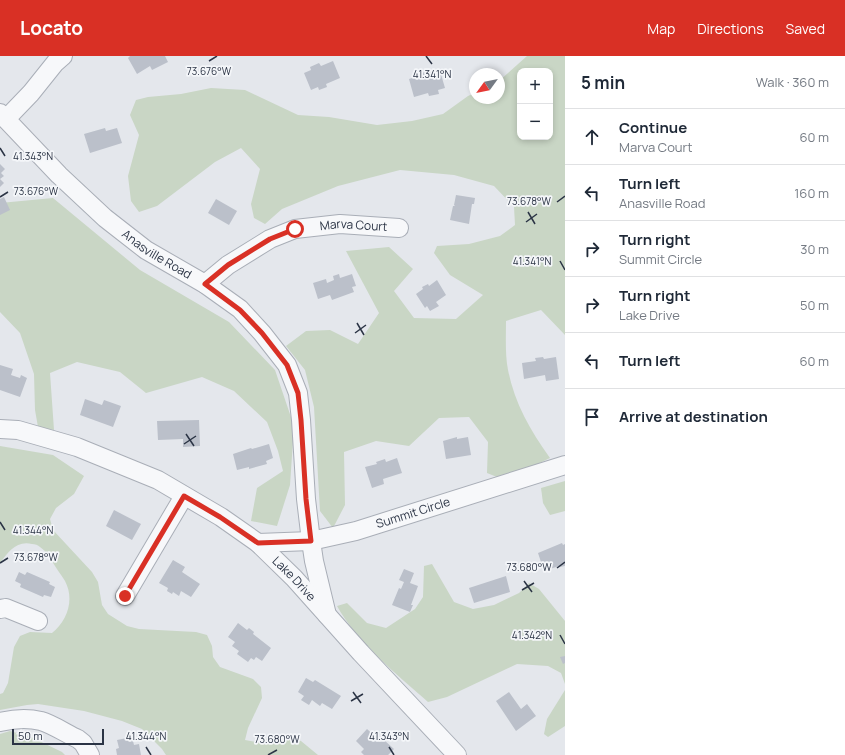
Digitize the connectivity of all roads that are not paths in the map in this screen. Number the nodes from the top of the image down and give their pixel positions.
1 (58, 58) edge
2 (3, 116) edge
3 (399, 228) dead end
4 (205, 284) junction
5 (0, 429) edge
6 (565, 465) edge
7 (184, 496) junction
8 (311, 541) junction
9 (258, 543) junction
10 (125, 596) dead end
11 (0, 609) edge
12 (327, 615) junction
13 (38, 620) dead end
14 (0, 722) edge
15 (90, 755) edge
16 (457, 755) edge

1 - 2 street
2 - 4 street, Anasville Road
3 - 4 street, Marva Court
4 - 8 street, Anasville Road
5 - 7 street, Lake Drive
6 - 8 street, Summit Circle
7 - 9 street, Lake Drive
7 - 10 street
8 - 9 street, Summit Circle
8 - 12 street, Anasville Road
9 - 12 street, Lake Drive
11 - 13 street
12 - 16 street, Lake Drive
14 - 15 street

